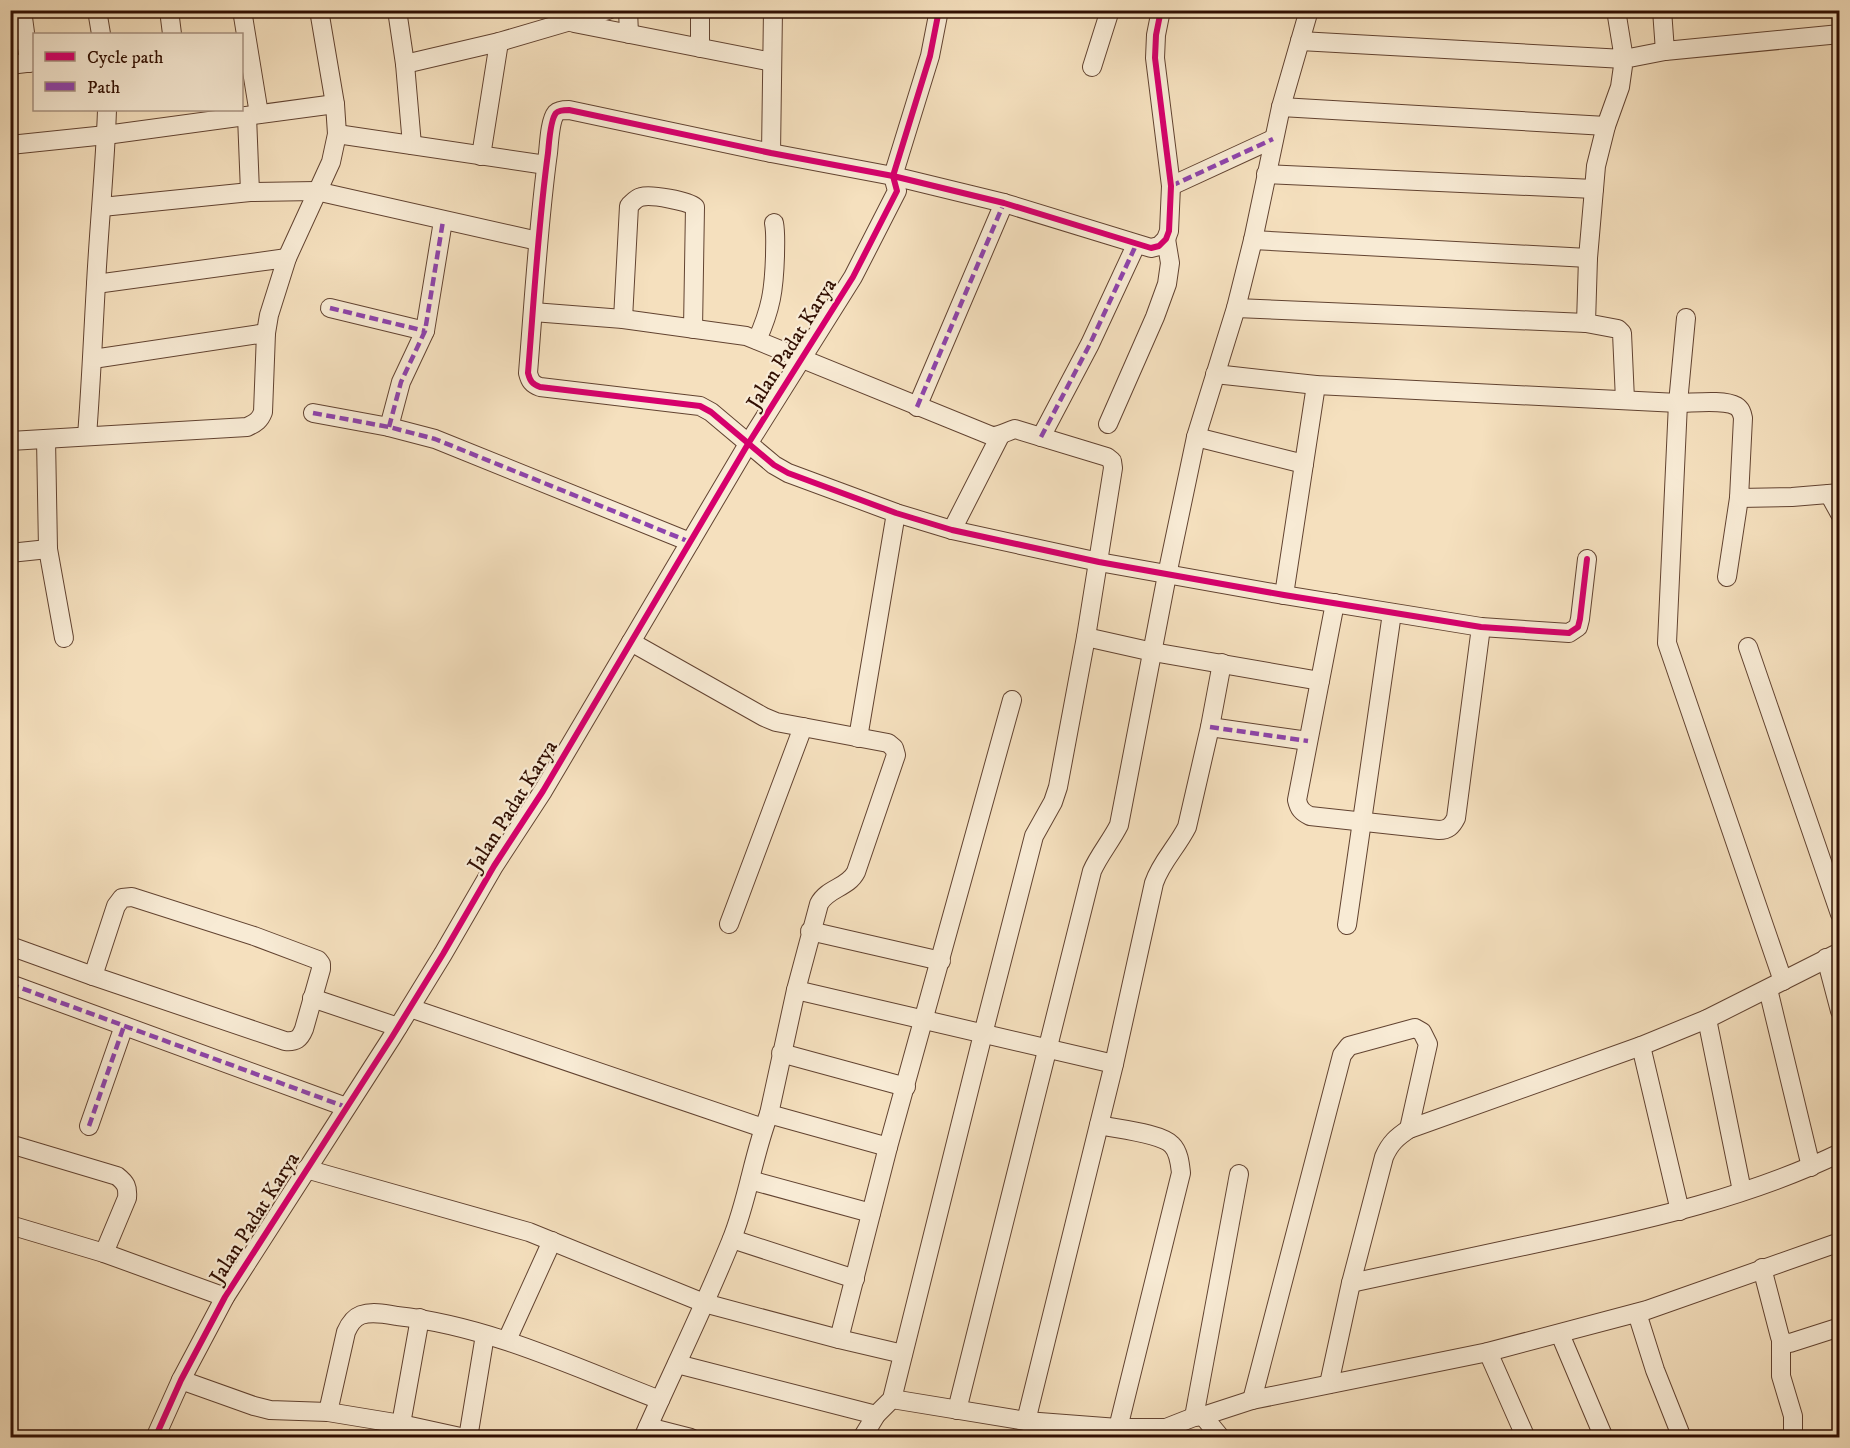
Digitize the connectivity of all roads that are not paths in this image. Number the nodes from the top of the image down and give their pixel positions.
1 (22, 10) edge
2 (97, 10) edge
3 (169, 10) edge
4 (242, 10) edge
5 (320, 10) edge
6 (397, 10) edge
7 (608, 10) edge
8 (628, 10) edge
9 (700, 10) edge
10 (773, 10) edge
11 (939, 10) edge
12 (1110, 10) edge
13 (1161, 10) edge
14 (1309, 10) edge
15 (1616, 10) edge
16 (1662, 10) edge
17 (569, 22) junction
18 (101, 33) edge
19 (172, 33) edge
20 (629, 34) junction
21 (1839, 34) edge
22 (1300, 41) junction
23 (499, 42) junction
24 (700, 48) junction
25 (1665, 51) junction
26 (1624, 59) junction
27 (772, 62) junction
28 (32, 63) edge
29 (405, 64) junction
30 (10, 65) edge
31 (1092, 67) dead end
32 (335, 104) junction
33 (1281, 107) junction
34 (107, 111) edge
35 (253, 115) junction
36 (182, 117) edge
37 (1606, 126) junction
38 (337, 134) junction
39 (106, 135) junction
40 (1273, 140) junction
41 (10, 145) edge
42 (412, 145) junction
43 (771, 153) junction
44 (481, 156) junction
45 (546, 165) junction
46 (1266, 174) junction
47 (895, 184) junction
48 (1171, 186) junction
49 (1594, 189) junction
50 (316, 191) junction
51 (250, 192) junction
52 (1004, 203) junction
53 (102, 207) junction
54 (443, 220) junction
55 (774, 223) dead end
56 (1166, 239) junction
57 (1253, 240) junction
58 (538, 241) junction
59 (1136, 245) junction
60 (287, 258) junction
61 (1588, 258) junction
62 (96, 284) junction
63 (330, 308) dead end
64 (1236, 308) junction
65 (533, 312) junction
66 (1686, 318) dead end
67 (623, 320) junction
68 (1586, 323) junction
69 (693, 329) junction
70 (425, 331) junction
71 (266, 333) junction
72 (757, 340) junction
73 (93, 359) junction
74 (803, 359) junction
75 (1215, 374) junction
76 (1316, 385) junction
77 (1626, 400) junction
78 (1678, 403) junction
79 (917, 407) junction
80 (313, 413) dead end
81 (1108, 424) dead end
82 (389, 427) junction
83 (87, 436) junction
84 (1000, 436) junction
85 (1041, 437) junction
86 (1196, 437) junction
87 (46, 439) junction
88 (10, 441) edge
89 (748, 444) junction
90 (1304, 464) junction
91 (1834, 493) edge
92 (1739, 498) junction
93 (896, 513) junction
94 (1839, 514) edge
95 (952, 530) junction
96 (690, 542) junction
97 (48, 549) junction
98 (10, 553) edge
99 (1587, 559) dead end
100 (1099, 562) junction
101 (1167, 575) junction
102 (1727, 577) dead end
103 (1284, 595) junction
104 (1335, 603) junction
105 (1392, 612) junction
106 (1481, 627) junction
107 (1086, 637) junction
108 (64, 638) dead end
109 (631, 642) junction
110 (1748, 647) dead end
111 (1153, 652) junction
112 (1222, 663) junction
113 (1320, 681) junction
114 (1012, 700) dead end
115 (803, 727) junction
116 (1210, 727) junction
117 (858, 738) junction
118 (1308, 741) junction
119 (1362, 821) junction
120 (1839, 915) edge
121 (729, 924) dead end
122 (1347, 925) dead end
123 (810, 931) junction
124 (10, 946) edge
125 (1833, 955) edge
126 (941, 961) junction
127 (93, 976) junction
128 (10, 984) edge
129 (1776, 985) junction
130 (796, 990) junction
131 (312, 998) junction
132 (410, 1008) junction
133 (1839, 1011) edge
134 (1707, 1019) junction
135 (925, 1020) junction
136 (124, 1026) junction
137 (398, 1027) junction
138 (982, 1034) junction
139 (1641, 1046) junction
140 (1048, 1049) junction
141 (781, 1053) junction
142 (1114, 1064) junction
143 (906, 1087) junction
144 (346, 1107) junction
145 (766, 1121) junction
146 (1099, 1125) junction
147 (89, 1126) dead end
148 (1409, 1128) junction
149 (10, 1144) edge
150 (888, 1148) junction
151 (1839, 1153) edge
152 (1811, 1167) junction
153 (306, 1169) junction
154 (1239, 1173) dead end
155 (750, 1180) junction
156 (1742, 1191) junction
157 (1680, 1211) junction
158 (871, 1213) junction
159 (10, 1225) edge
160 (732, 1239) junction
161 (552, 1241) junction
162 (1839, 1242) edge
163 (104, 1253) junction
164 (1762, 1268) junction
165 (855, 1279) junction
166 (1351, 1283) junction
167 (225, 1297) junction
168 (704, 1303) junction
169 (1637, 1313) junction
170 (420, 1318) junction
171 (1839, 1327) edge
172 (1560, 1334) junction
173 (485, 1335) junction
174 (839, 1339) junction
175 (1781, 1339) junction
176 (507, 1340) junction
177 (1488, 1352) junction
178 (903, 1354) junction
179 (677, 1364) junction
180 (180, 1380) junction
181 (1329, 1383) junction
182 (892, 1399) junction
183 (660, 1400) junction
184 (1252, 1400) junction
185 (957, 1410) junction
186 (328, 1412) junction
187 (876, 1415) junction
188 (1198, 1416) junction
189 (1026, 1421) junction
190 (401, 1424) junction
191 (646, 1432) edge
192 (1115, 1432) edge
193 (1168, 1433) edge
194 (155, 1437) edge
195 (467, 1437) edge
196 (691, 1437) edge
197 (862, 1437) edge
198 (1221, 1437) edge
199 (1526, 1437) edge
200 (1604, 1437) edge
201 (1682, 1437) edge
202 (1792, 1437) edge

1 - 28 street
2 - 18 street
3 - 19 street
4 - 35 street
5 - 32 street
6 - 29 street
7 - 17 street
8 - 20 street
9 - 24 street
10 - 27 street
11 - 47 street, Jalan Padat Karya
12 - 31 street
13 - 48 street
14 - 22 street
15 - 26 street
16 - 25 street
17 - 20 street
17 - 23 street
20 - 24 street
21 - 25 street
22 - 26 street
22 - 33 street
23 - 29 street
23 - 44 street
24 - 27 street
25 - 26 street
26 - 37 street
27 - 43 street
28 - 30 street
29 - 42 street
32 - 35 street
32 - 38 street
33 - 37 street
33 - 40 street
34 - 39 street
35 - 36 street
35 - 51 street
36 - 39 street
37 - 49 street
38 - 42 street
38 - 50 street
39 - 41 street
39 - 53 street
40 - 46 street
40 - 48 street
42 - 44 street
43 - 45 street
43 - 47 street
44 - 45 street
45 - 58 street
46 - 49 street
46 - 57 street
47 - 52 street
47 - 74 street, Jalan Padat Karya
48 - 56 street
49 - 61 street
50 - 51 street
50 - 54 street
50 - 60 street
51 - 53 street
52 - 59 street
52 - 79 street
53 - 62 street
54 - 58 street
54 - 70 street
55 - 72 street
56 - 59 street
56 - 81 street
57 - 61 street
57 - 64 street
58 - 65 street
59 - 85 street
60 - 62 street
60 - 71 street
61 - 68 street
62 - 73 street
63 - 70 street
64 - 68 street
64 - 75 street
65 - 67 street
65 - 89 street
66 - 78 street
67 - 69 street
67 - 69 street
68 - 77 street
69 - 72 street
70 - 82 street
71 - 73 street
71 - 83 street
72 - 74 street
73 - 83 street
74 - 79 street
74 - 89 street, Jalan Padat Karya
75 - 76 street
75 - 86 street
76 - 77 street
76 - 90 street
77 - 78 street
78 - 92 street
78 - 129 street
79 - 84 street
80 - 82 street
82 - 96 street
83 - 87 street
84 - 85 street
84 - 95 street
85 - 100 street
86 - 90 street
86 - 101 street
87 - 88 street
87 - 97 street
89 - 93 street
89 - 96 street, Jalan Padat Karya
90 - 103 street
91 - 92 street
91 - 94 street
92 - 102 street
93 - 95 street
93 - 117 street
95 - 100 street
96 - 109 street, Jalan Padat Karya
97 - 98 street
97 - 108 street
99 - 106 street
100 - 101 street
100 - 107 street
101 - 103 street
101 - 111 street
103 - 104 street
104 - 105 street
104 - 113 street
105 - 106 street
105 - 119 street
106 - 119 street
107 - 111 street
107 - 138 street
109 - 115 street
109 - 132 street, Jalan Padat Karya
110 - 120 street
111 - 112 street
111 - 140 street
112 - 113 street
112 - 116 street
113 - 118 street
114 - 126 street
115 - 117 street
115 - 121 street
116 - 118 street
116 - 142 street
117 - 123 street
118 - 119 street
119 - 122 street
123 - 126 street
123 - 130 street
124 - 127 street
125 - 129 street
125 - 133 street
126 - 135 street
127 - 131 street
127 - 131 street
128 - 136 street
129 - 134 street
129 - 152 street
130 - 135 street
130 - 141 street
131 - 137 street
132 - 137 street, Jalan Padat Karya
132 - 145 street
134 - 139 street
134 - 156 street
135 - 138 street
135 - 143 street
136 - 144 street
136 - 147 street
137 - 144 street, Jalan Padat Karya
138 - 140 street
138 - 178 street
139 - 148 street
139 - 157 street
140 - 142 street
140 - 185 street
141 - 143 street
141 - 145 street
142 - 146 street
143 - 150 street
144 - 153 street, Jalan Padat Karya
145 - 150 street
145 - 155 street
146 - 189 street
146 - 192 street
148 - 166 street
148 - 184 street
149 - 163 street
150 - 158 street
151 - 152 street
152 - 156 street
153 - 161 street
153 - 167 street, Jalan Padat Karya
154 - 188 street
155 - 158 street
155 - 160 street
156 - 157 street
157 - 166 street
158 - 165 street
159 - 163 street
160 - 165 street
160 - 168 street
161 - 168 street
161 - 176 street
162 - 164 street
163 - 167 street
164 - 169 street
164 - 175 street
165 - 174 street
166 - 181 street
167 - 180 street, Jalan Padat Karya
168 - 174 street
168 - 179 street
169 - 172 street
169 - 201 street
170 - 173 street
170 - 186 street
170 - 190 street
171 - 175 street
172 - 177 street
172 - 200 street
173 - 176 street
173 - 195 street
174 - 178 street
175 - 202 street
176 - 183 street
177 - 181 street
177 - 199 street
178 - 182 street
179 - 183 street
179 - 187 street
180 - 186 street
180 - 194 street, Jalan Padat Karya
181 - 184 street
182 - 185 street
182 - 187 street
183 - 191 street
184 - 188 street
185 - 189 street
186 - 190 street
187 - 197 street
188 - 193 street
188 - 198 street
189 - 192 street
190 - 195 street
191 - 196 street
192 - 193 street

